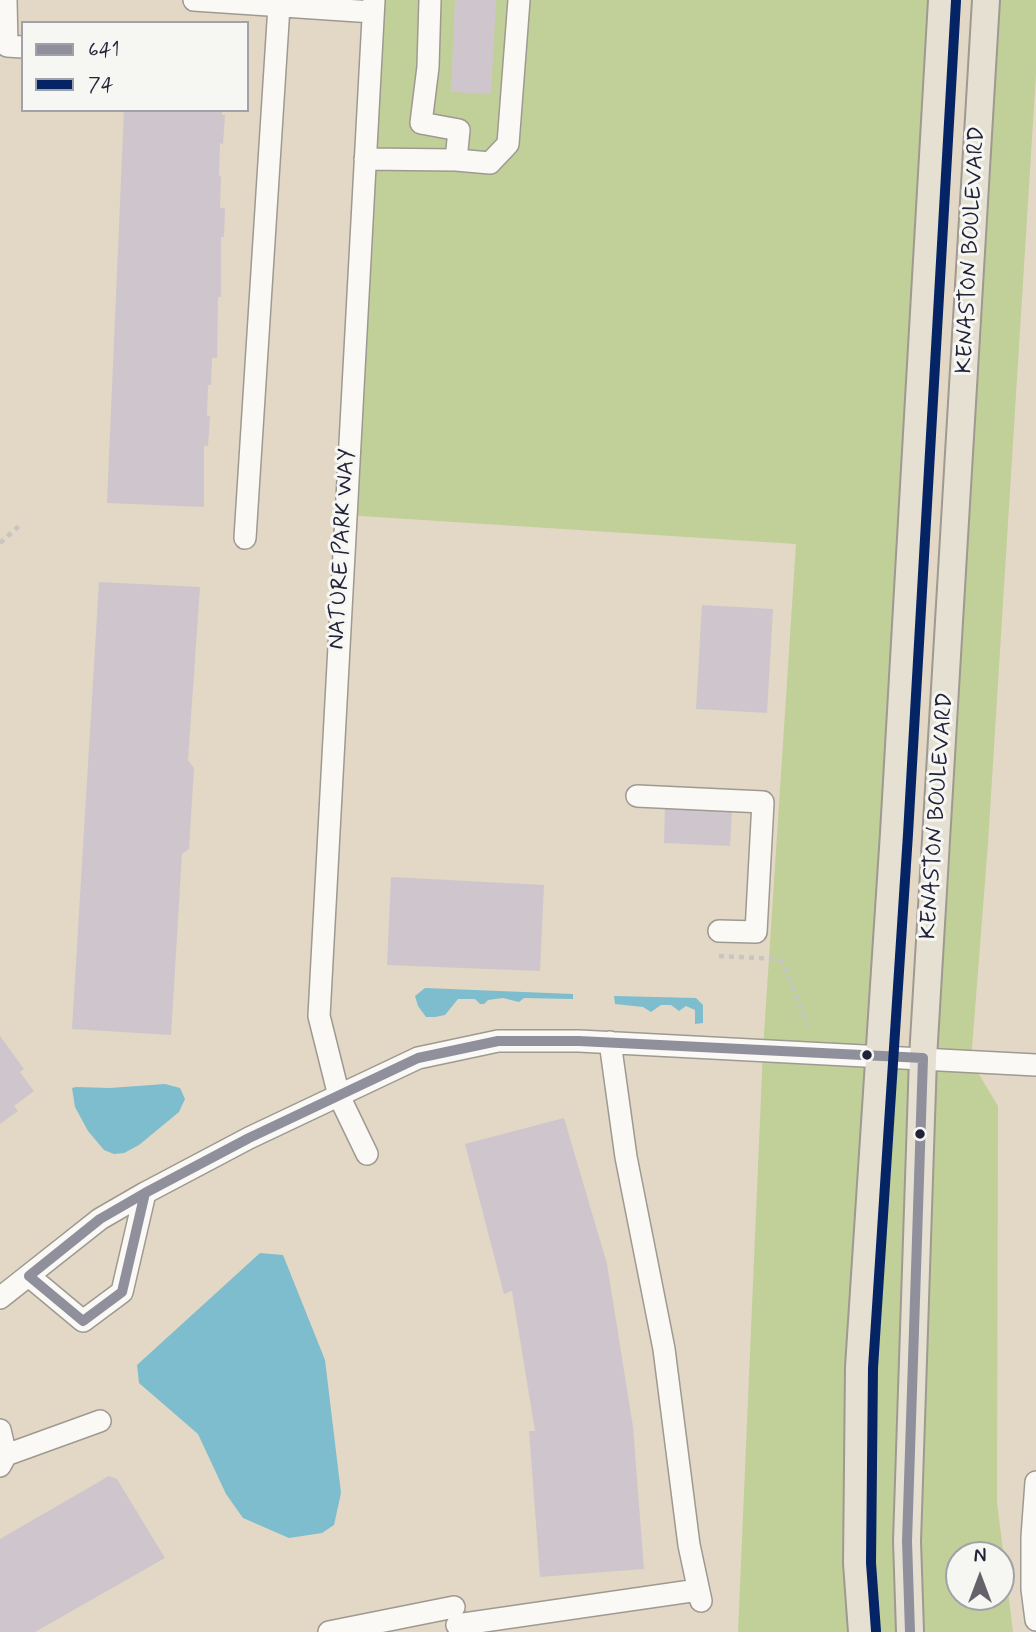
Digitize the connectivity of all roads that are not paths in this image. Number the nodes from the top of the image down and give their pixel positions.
1 (6, 0) edge
2 (194, 0) edge
3 (430, 0) edge
4 (519, 0) edge
5 (942, 0) edge
6 (986, 0) edge
7 (279, 6) junction
8 (374, 6) edge
9 (21, 47) edge
10 (365, 159) junction
11 (456, 160) junction
12 (244, 538) dead end
13 (637, 796) dead end
14 (719, 931) dead end
15 (610, 1042) junction
16 (880, 1056) junction
17 (923, 1058) junction
18 (1036, 1065) edge
19 (339, 1096) junction
20 (367, 1154) dead end
21 (145, 1193) junction
22 (29, 1276) junction
23 (0, 1298) edge
24 (100, 1421) dead end
25 (0, 1430) edge
26 (3, 1460) edge
27 (1036, 1482) edge
28 (1034, 1537) edge
29 (1036, 1620) edge
30 (387, 1626) edge
31 (329, 1632) edge
32 (862, 1632) edge
33 (910, 1632) edge

1 - 9 street
2 - 7 street
3 - 11 street
4 - 11 street
5 - 16 main road, KENASTON BOULEVARD
6 - 17 main road, KENASTON BOULEVARD
7 - 8 street
7 - 12 street
8 - 10 street, NATURE PARK WAY
10 - 11 street
10 - 19 street, NATURE PARK WAY
13 - 14 street
15 - 16 street
15 - 19 street
15 - 30 street
16 - 17 street
16 - 32 main road, KENASTON BOULEVARD
17 - 18 street
17 - 33 main road, KENASTON BOULEVARD
19 - 20 street, NATURE PARK WAY
19 - 21 street
21 - 22 street
21 - 22 street
22 - 23 street
24 - 26 street
25 - 26 street
27 - 28 street
28 - 29 street
30 - 31 street

